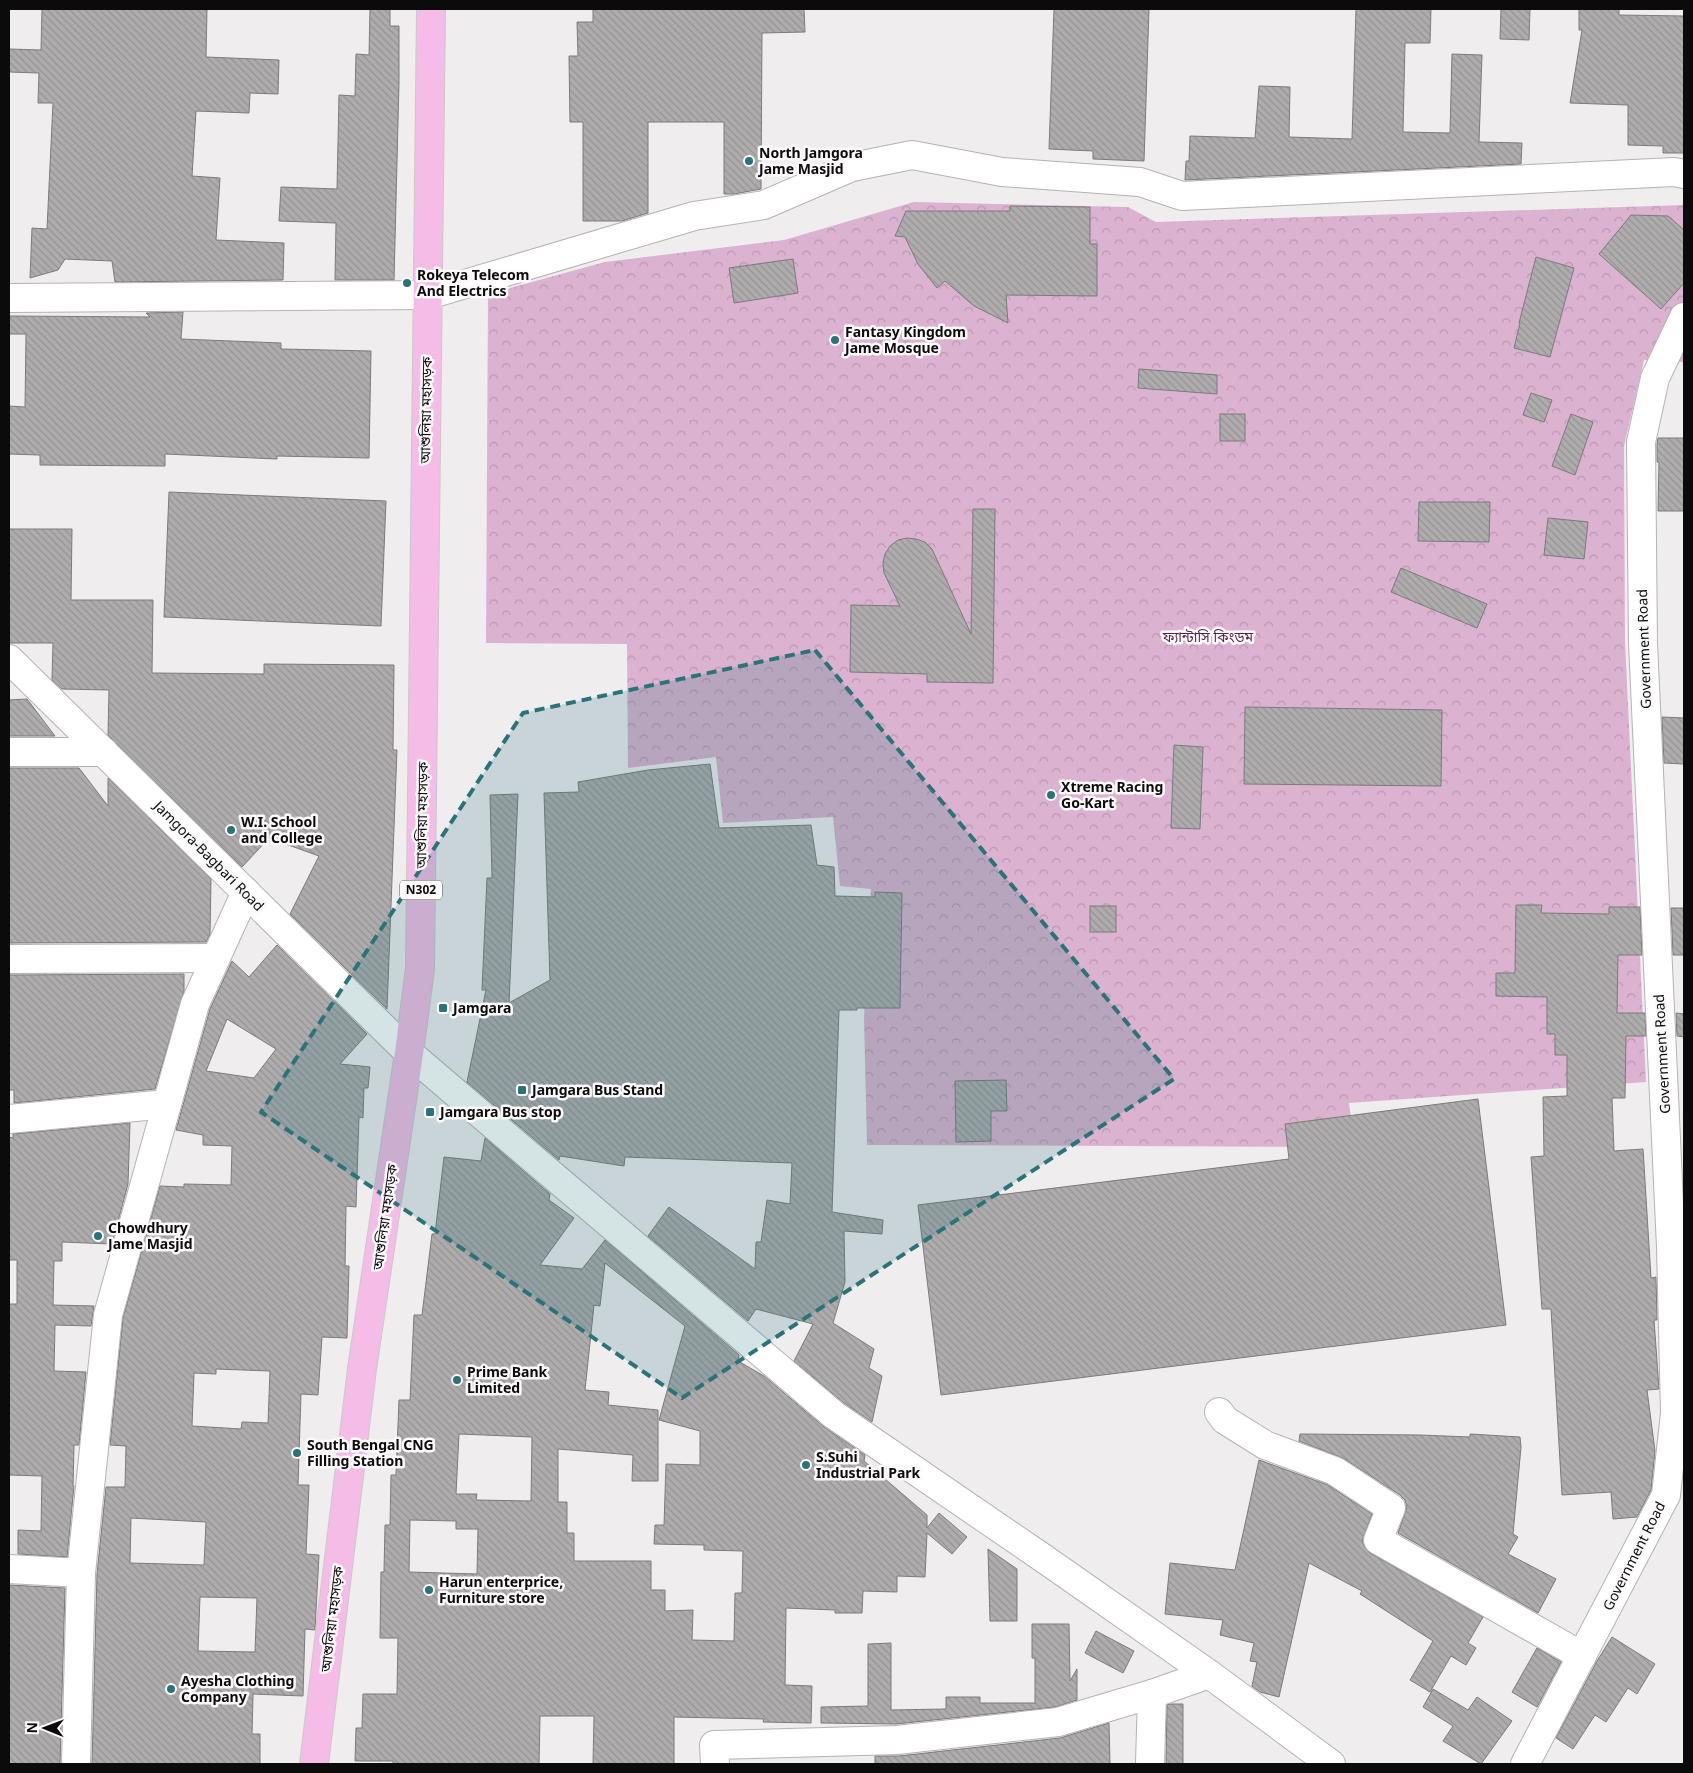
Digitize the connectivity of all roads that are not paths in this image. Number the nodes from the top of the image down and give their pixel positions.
1 (431, 9) edge
2 (1684, 174) edge
3 (428, 295) junction
4 (9, 298) edge
5 (1684, 317) edge
6 (9, 659) edge
7 (9, 752) edge
8 (104, 752) junction
9 (246, 892) junction
10 (215, 958) junction
11 (9, 959) edge
12 (409, 1053) junction
13 (166, 1104) junction
14 (9, 1119) edge
15 (1677, 1247) edge
16 (1219, 1412) dead end
17 (9, 1568) edge
18 (81, 1573) junction
19 (1582, 1656) junction
20 (1209, 1674) junction
21 (1152, 1694) junction
22 (76, 1764) edge
23 (314, 1764) edge
24 (715, 1764) edge
25 (1150, 1764) edge
26 (1331, 1764) edge
27 (1525, 1764) edge

1 - 3 highway, আশুলিয়া মহাসড়ক / N302
2 - 3 street
3 - 4 street
3 - 12 highway, আশুলিয়া মহাসড়ক / N302
5 - 15 street, Government Road
6 - 8 street, Jamgora-Bagbari Road
7 - 8 street
8 - 9 street, Jamgora-Bagbari Road
9 - 10 street
9 - 12 street, Jamgora-Bagbari Road
10 - 11 street
10 - 13 street
12 - 20 street, Jamgora-Bagbari Road
12 - 23 highway, আশুলিয়া মহাসড়ক / N302
13 - 14 street
13 - 18 street
15 - 19 street, Government Road
16 - 19 street
17 - 18 street
18 - 22 street
19 - 27 street, Government Road
20 - 21 street
20 - 26 street, Jamgora-Bagbari Road
21 - 24 street
21 - 25 street

